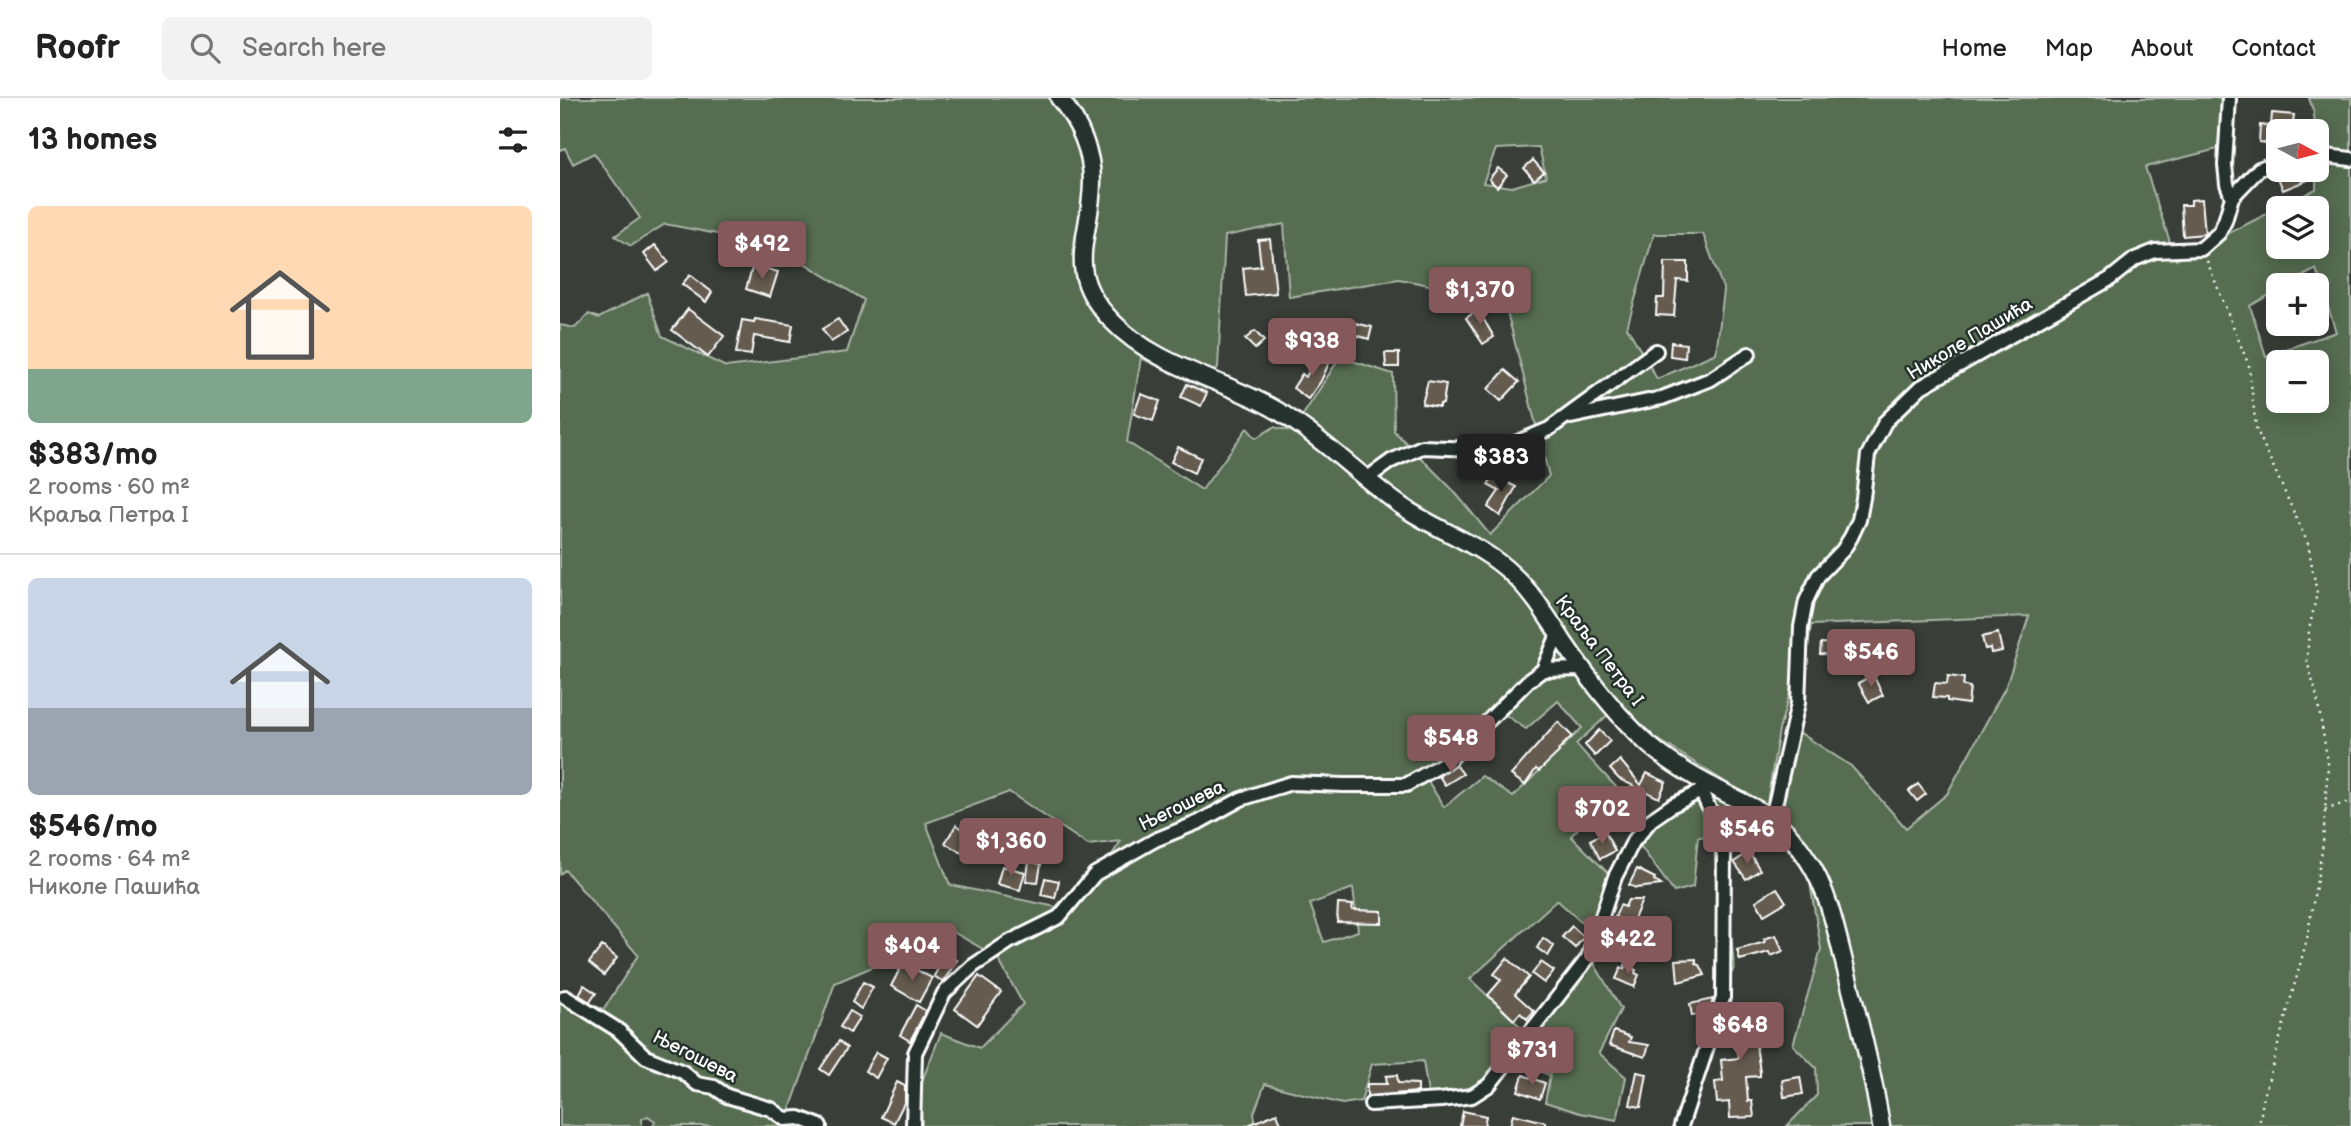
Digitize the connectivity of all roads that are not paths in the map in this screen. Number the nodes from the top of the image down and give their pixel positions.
1 (1059, 98) edge
2 (2228, 98) edge
3 (2329, 156) edge
4 (2351, 159) edge
5 (2266, 166) edge
6 (2231, 197) junction
7 (1656, 351) dead end
8 (1749, 354) dead end
9 (1564, 419) junction
10 (1366, 479) junction
11 (1559, 634) junction
12 (1584, 669) junction
13 (1543, 670) junction
14 (1704, 788) junction
15 (1772, 818) junction
16 (565, 997) dead end
17 (1371, 1104) dead end
18 (820, 1126) edge
19 (913, 1126) edge
20 (1681, 1126) edge
21 (1881, 1126) edge

1 - 10 street, Краља Петра I
2 - 6 street
3 - 4 street
5 - 6 street
6 - 15 street, Николе Пашића
7 - 9 street
8 - 9 street
9 - 10 street
10 - 11 street, Краља Петра I
11 - 12 street, Краља Петра I
11 - 13 street, Његошева
12 - 13 street
12 - 14 street, Краља Петра I
13 - 19 street, Његошева
14 - 15 street, Краља Петра I
14 - 17 street
14 - 20 street
15 - 21 street, Краља Петра I
16 - 18 street, Његошева

